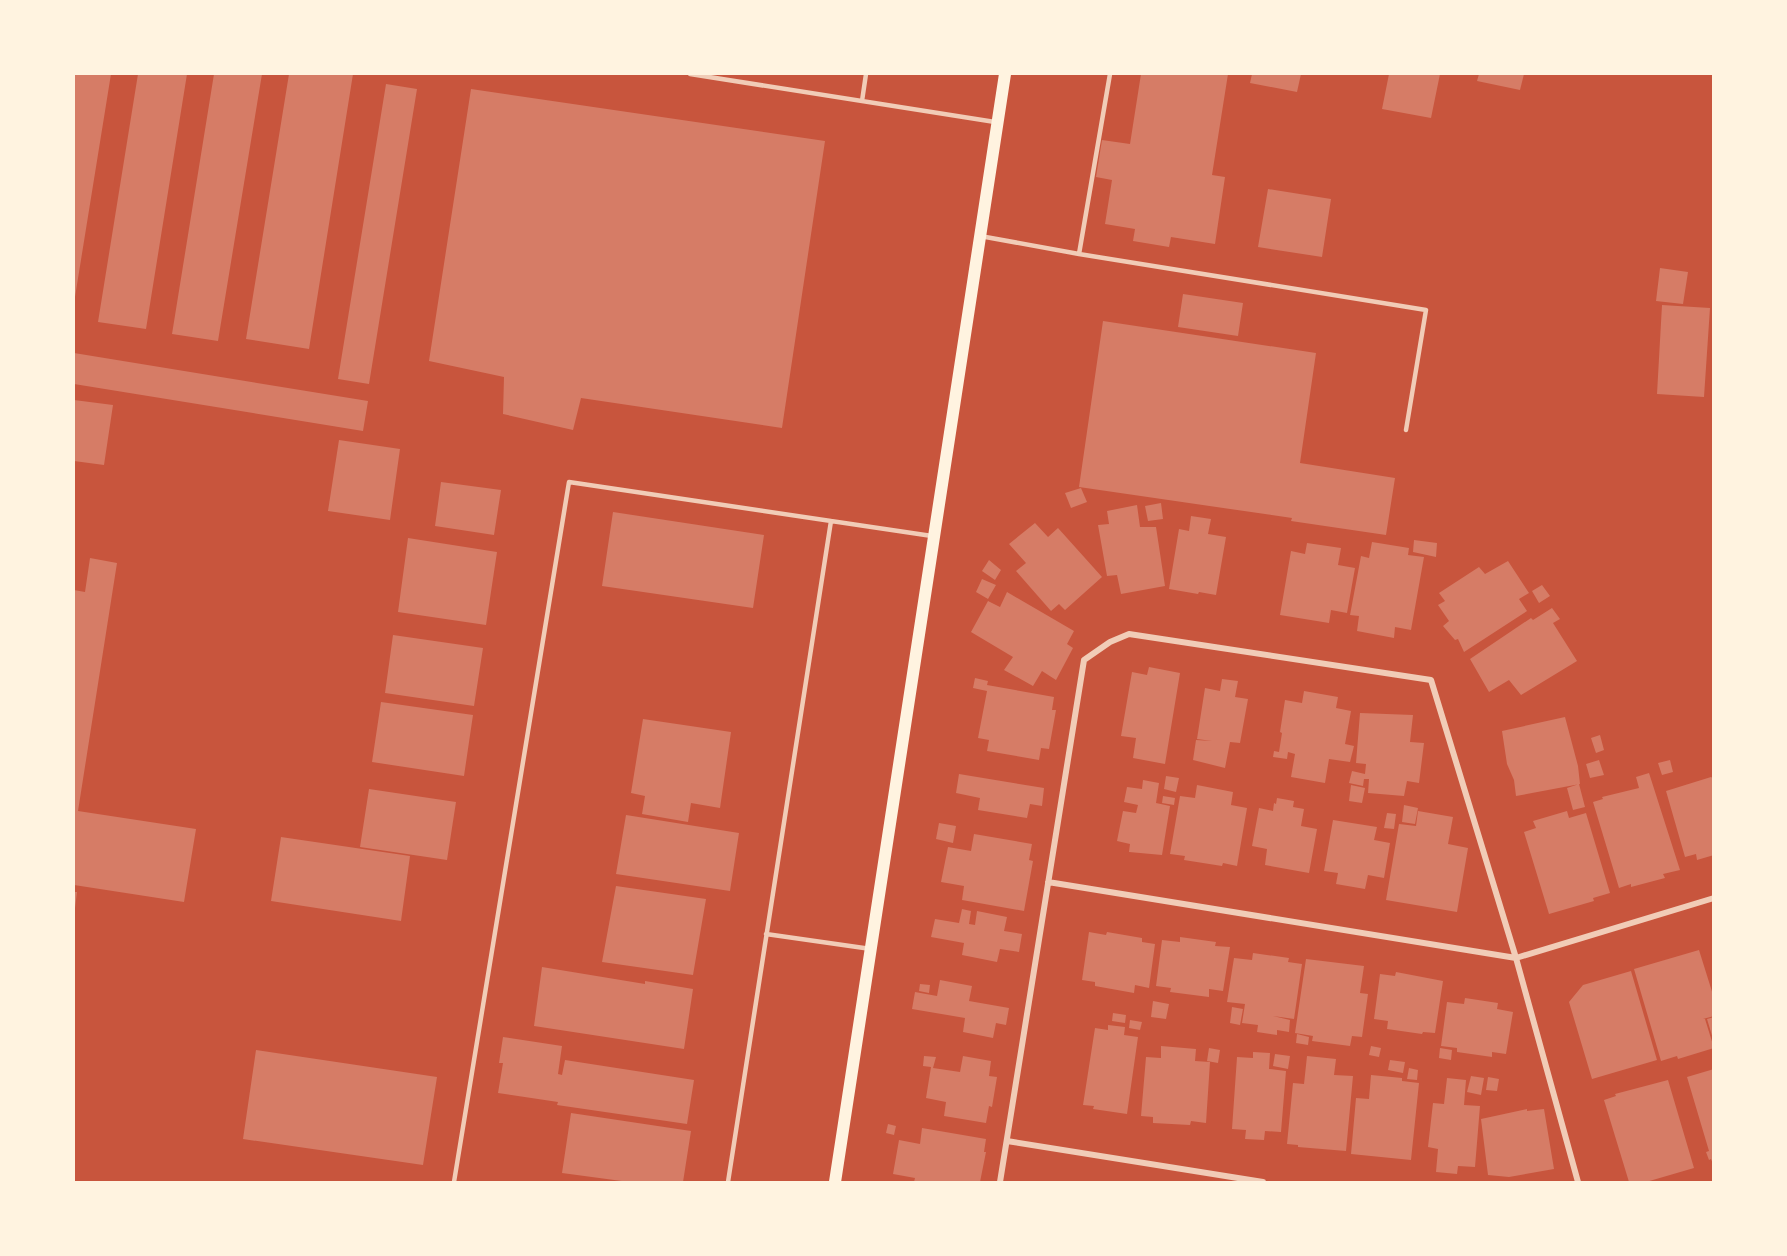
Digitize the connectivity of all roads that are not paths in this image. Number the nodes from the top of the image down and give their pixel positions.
1 (690, 74) edge
2 (866, 74) edge
3 (1005, 74) edge
4 (1110, 74) edge
5 (862, 101) junction
6 (998, 122) junction
7 (980, 236) junction
8 (1079, 254) junction
9 (1406, 430) dead end
10 (831, 520) junction
11 (934, 536) junction
12 (1048, 882) junction
13 (1713, 898) edge
14 (766, 934) junction
15 (871, 949) junction
16 (1516, 958) junction
17 (1007, 1141) junction
18 (454, 1182) edge
19 (728, 1182) edge
20 (835, 1182) edge
21 (1000, 1182) edge
22 (1263, 1182) edge
23 (1578, 1182) edge

1 - 5 lane
2 - 5 lane
3 - 6 main road
4 - 8 lane
5 - 6 lane
6 - 7 main road
7 - 8 lane
7 - 11 main road
8 - 9 lane
10 - 11 lane
10 - 14 lane
10 - 18 lane
11 - 15 main road
12 - 16 street
12 - 16 street
12 - 17 street
13 - 16 street
14 - 15 lane
14 - 19 lane
15 - 20 main road
16 - 23 street
17 - 21 street
17 - 22 street

